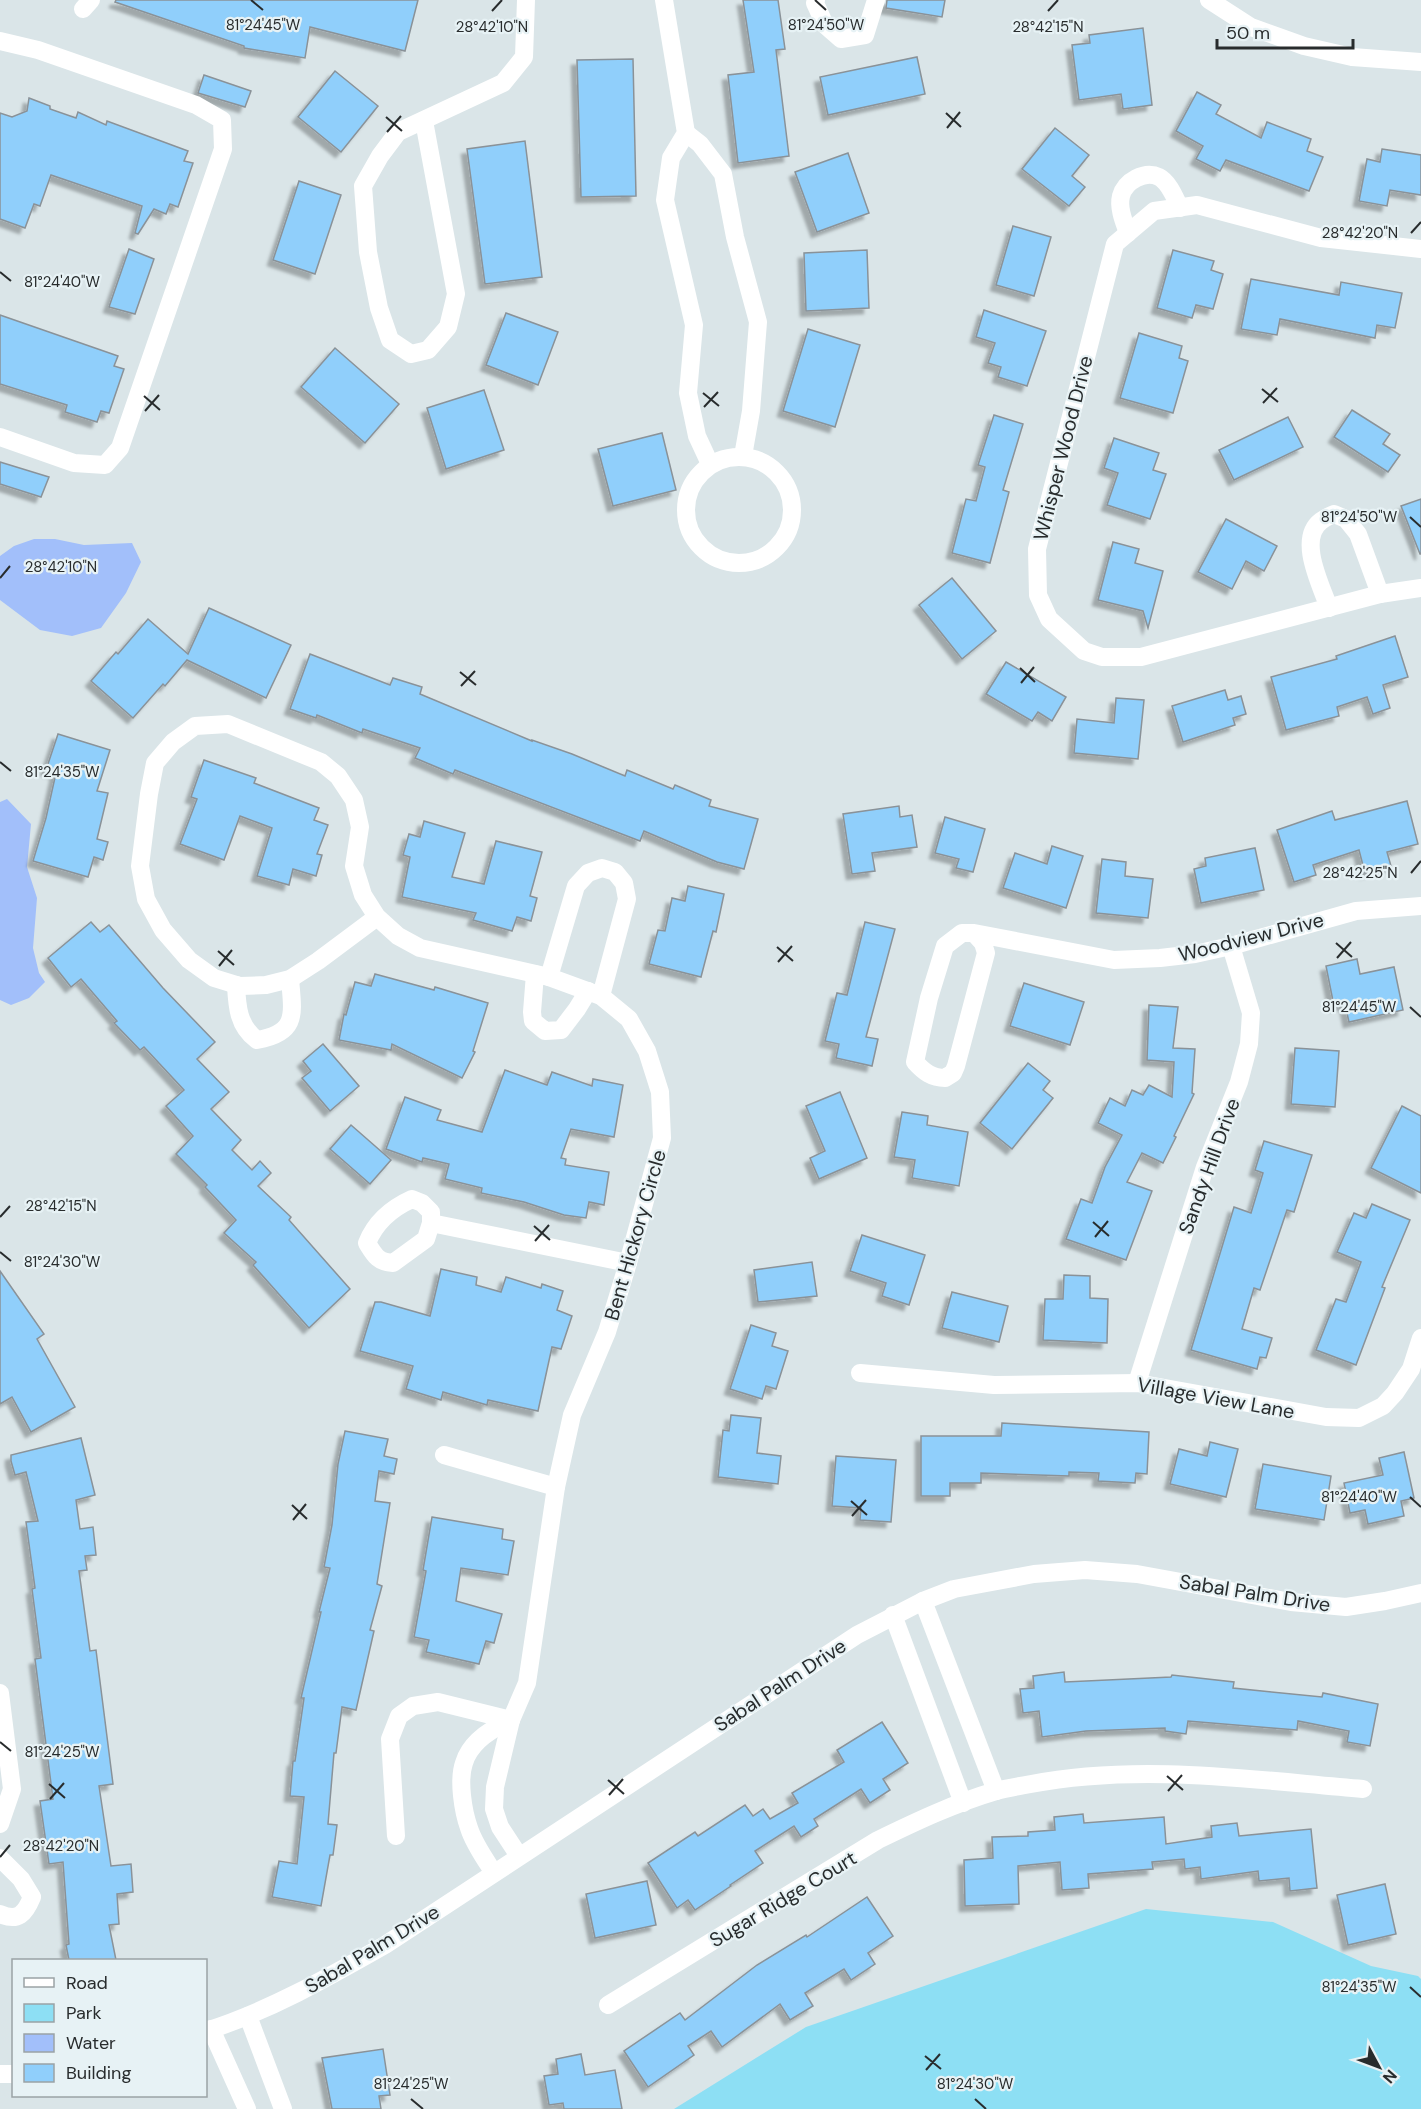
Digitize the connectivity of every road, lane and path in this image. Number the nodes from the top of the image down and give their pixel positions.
1 (526, 0) edge
2 (664, 0) edge
3 (816, 0) edge
4 (876, 0) edge
5 (1209, 0) edge
6 (0, 41) edge
7 (1421, 62) edge
8 (424, 121) junction
9 (686, 133) junction
10 (1180, 208) junction
11 (1128, 233) junction
12 (1421, 249) edge
13 (0, 437) edge
14 (743, 456) junction
15 (710, 464) junction
16 (1421, 588) edge
17 (1380, 594) junction
18 (1329, 608) junction
19 (1421, 906) edge
20 (377, 917) junction
21 (974, 933) junction
22 (1231, 946) junction
23 (542, 976) junction
24 (290, 979) junction
25 (236, 985) junction
26 (594, 993) junction
27 (430, 1223) dead end
28 (628, 1263) junction
29 (1421, 1338) edge
30 (860, 1373) dead end
31 (1137, 1383) junction
32 (444, 1455) dead end
33 (556, 1487) junction
34 (1421, 1593) edge
35 (923, 1601) junction
36 (893, 1615) junction
37 (0, 1693) edge
38 (511, 1720) junction
39 (1363, 1789) dead end
40 (996, 1791) junction
41 (963, 1803) junction
42 (0, 1824) edge
43 (396, 1836) dead end
44 (519, 1856) junction
45 (0, 1858) edge
46 (494, 1873) junction
47 (0, 1914) edge
48 (608, 2005) dead end
49 (248, 2016) junction
50 (208, 2030) edge
51 (247, 2109) edge
52 (283, 2109) edge

1 - 8 street
2 - 9 street
3 - 4 street
5 - 7 street
6 - 13 street
8 - 8 street
9 - 14 street
9 - 15 street
10 - 11 street, Whisper Wood Drive
10 - 11 street
10 - 12 street, Whisper Wood Drive
11 - 18 street, Whisper Wood Drive
14 - 15 street
14 - 15 street
16 - 17 street, Whisper Wood Drive
17 - 18 street, Whisper Wood Drive
17 - 18 street
19 - 22 street, Woodview Drive
20 - 23 street, Bent Hickory Circle
20 - 24 street, Bent Hickory Circle
20 - 25 street, Bent Hickory Circle
21 - 21 street
21 - 22 street, Woodview Drive
22 - 31 street, Sandy Hill Drive
23 - 26 street, Bent Hickory Circle
23 - 26 street
23 - 26 street
24 - 25 street, Bent Hickory Circle
24 - 25 street
26 - 28 street, Bent Hickory Circle
27 - 28 street
28 - 33 street, Bent Hickory Circle
29 - 31 street, Village View Lane
30 - 31 street, Village View Lane
32 - 33 street
33 - 38 street, Bent Hickory Circle
34 - 35 street, Sabal Palm Drive
35 - 36 street, Sabal Palm Drive
35 - 40 street
36 - 41 street
36 - 44 street, Sabal Palm Drive
37 - 42 street
38 - 43 street
38 - 44 street, Bent Hickory Circle
38 - 46 street
39 - 40 street, Sugar Ridge Court
40 - 41 street, Sugar Ridge Court
41 - 48 street, Sugar Ridge Court
44 - 46 street, Sabal Palm Drive
45 - 47 street
46 - 49 street, Sabal Palm Drive
49 - 50 street, Sabal Palm Drive
49 - 52 street
50 - 51 street

